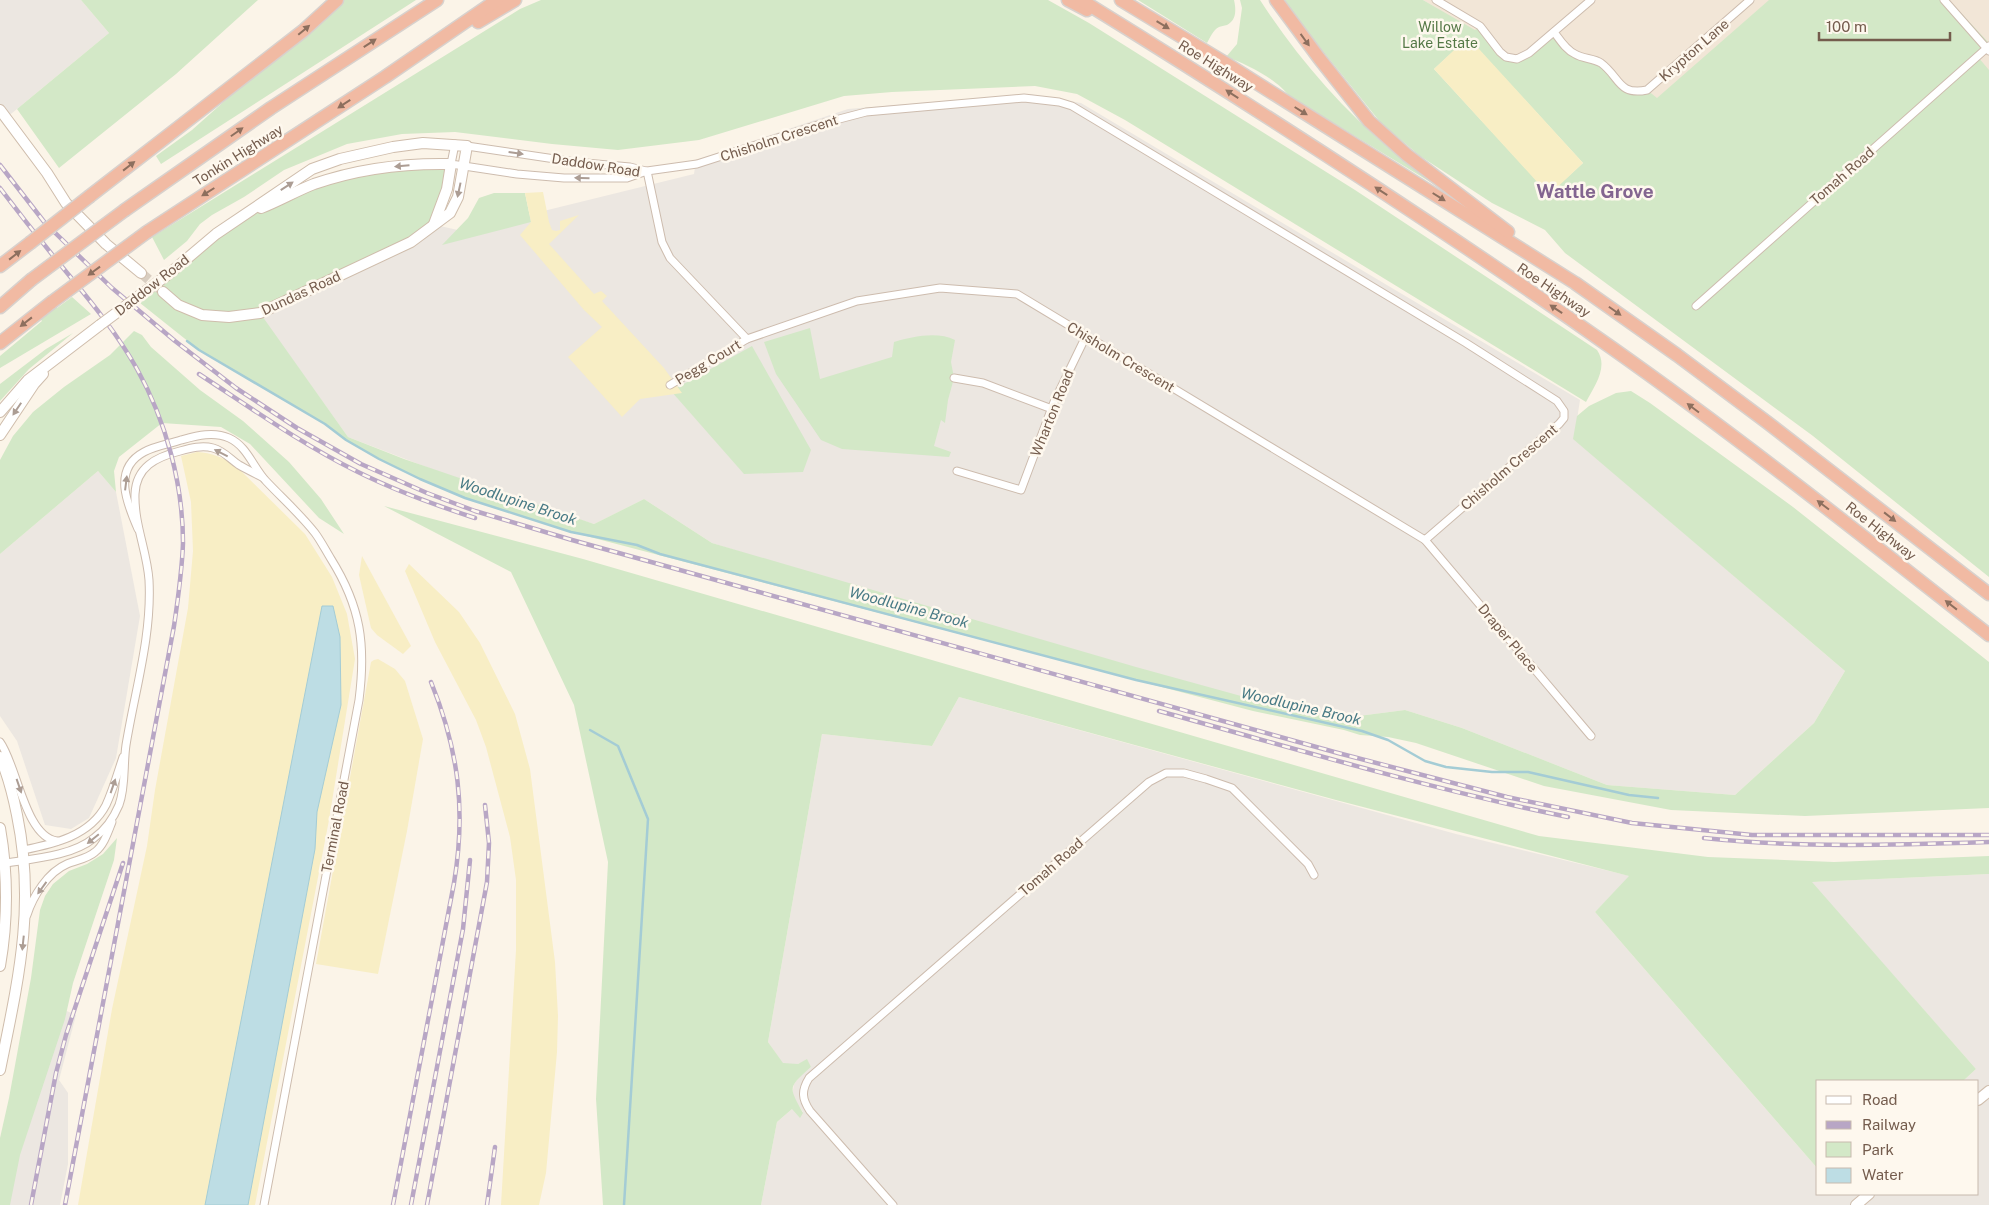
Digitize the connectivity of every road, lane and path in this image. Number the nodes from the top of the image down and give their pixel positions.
1 (337, 0) edge
2 (437, 0) edge
3 (497, 0) edge
4 (515, 0) edge
5 (1068, 0) edge
6 (1081, 0) edge
7 (1121, 0) edge
8 (1276, 0) edge
9 (1438, 0) edge
10 (1591, 0) edge
11 (1750, 0) edge
12 (1944, 0) edge
13 (1554, 32) junction
14 (1156, 46) junction
15 (1988, 49) edge
16 (385, 77) junction
17 (0, 110) edge
18 (456, 144) junction
19 (467, 146) junction
20 (451, 164) junction
21 (464, 166) junction
22 (647, 171) junction
23 (246, 212) junction
24 (434, 224) junction
25 (0, 266) edge
26 (141, 273) tunnel mouth
27 (1575, 283) junction
28 (163, 292) tunnel mouth
29 (1696, 306) dead end
30 (0, 307) edge
31 (1086, 336) junction
32 (746, 339) junction
33 (0, 343) edge
34 (58, 357) junction
35 (954, 378) dead end
36 (670, 386) dead end
37 (1052, 409) junction
38 (0, 412) edge
39 (0, 435) edge
40 (957, 471) dead end
41 (263, 477) junction
42 (138, 529) junction
43 (1425, 540) junction
44 (1989, 594) edge
45 (1989, 635) edge
46 (1591, 736) dead end
47 (0, 742) edge
48 (126, 747) junction
49 (0, 756) edge
50 (118, 805) junction
51 (0, 828) edge
52 (59, 841) junction
53 (23, 855) junction
54 (2, 858) edge
55 (1314, 875) dead end
56 (0, 918) edge
57 (26, 923) junction
58 (3, 945) junction
59 (0, 966) edge
60 (0, 1070) edge
61 (1989, 1091) edge
62 (1979, 1099) edge
63 (1869, 1195) edge
64 (264, 1205) edge
65 (893, 1205) edge
66 (1856, 1205) edge

25 -> 1 highway, bridge
30 -> 2 highway, Tonkin Highway, bridge
3 - 16 highway, Tonkin Highway
4 - 16 highway
5 - 14 highway
6 - 14 highway, Roe Highway
7 -> 27 highway, Roe Highway
8 -> 27 highway
9 - 13 street
10 - 13 street
11 - 13 street, Krypton Lane
12 - 15 street
45 -> 14 highway, Roe Highway
15 - 29 street, Tomah Road
16 -> 33 highway, Tonkin Highway, bridge
17 - 26 main road
18 - 19 main road, Daddow Road
18 - 20 street
23 -> 18 main road, Daddow Road
19 - 21 main road, Dundas Road
19 -> 22 street, Daddow Road
20 - 21 street, Daddow Road
20 -> 23 main road, Daddow Road
20 - 24 main road
22 -> 21 street, Daddow Road
21 -> 24 main road, Dundas Road
22 - 32 street
22 - 43 street, Chisholm Crescent
23 - 34 main road, Daddow Road, bridge
24 - 28 main road, Dundas Road
27 -> 44 highway, Roe Highway
31 - 32 street, Chisholm Crescent
31 - 37 street, Wharton Road
31 - 43 street, Chisholm Crescent
32 - 36 street, Pegg Court
34 - 38 main road, Daddow Road
34 -> 39 main road, Daddow Road
35 - 37 street
37 - 40 street, Wharton Road
41 -> 42 street, Terminal Road
42 -> 41 street, Terminal Road
41 - 64 street, Terminal Road
42 - 48 street, Terminal Road
43 - 46 street, Draper Place
47 -> 52 street
48 - 50 street, Terminal Road
52 -> 48 street, Terminal Road
49 - 53 main road
50 -> 53 street, Terminal Road
50 -> 57 street
51 - 54 main road
52 - 53 street, Terminal Road
53 - 54 main road
53 - 57 main road
54 - 58 main road
55 - 65 street, Tomah Road
56 - 58 main road
57 -> 60 main road
58 - 59 main road
61 - 62 main road
63 - 66 main road

